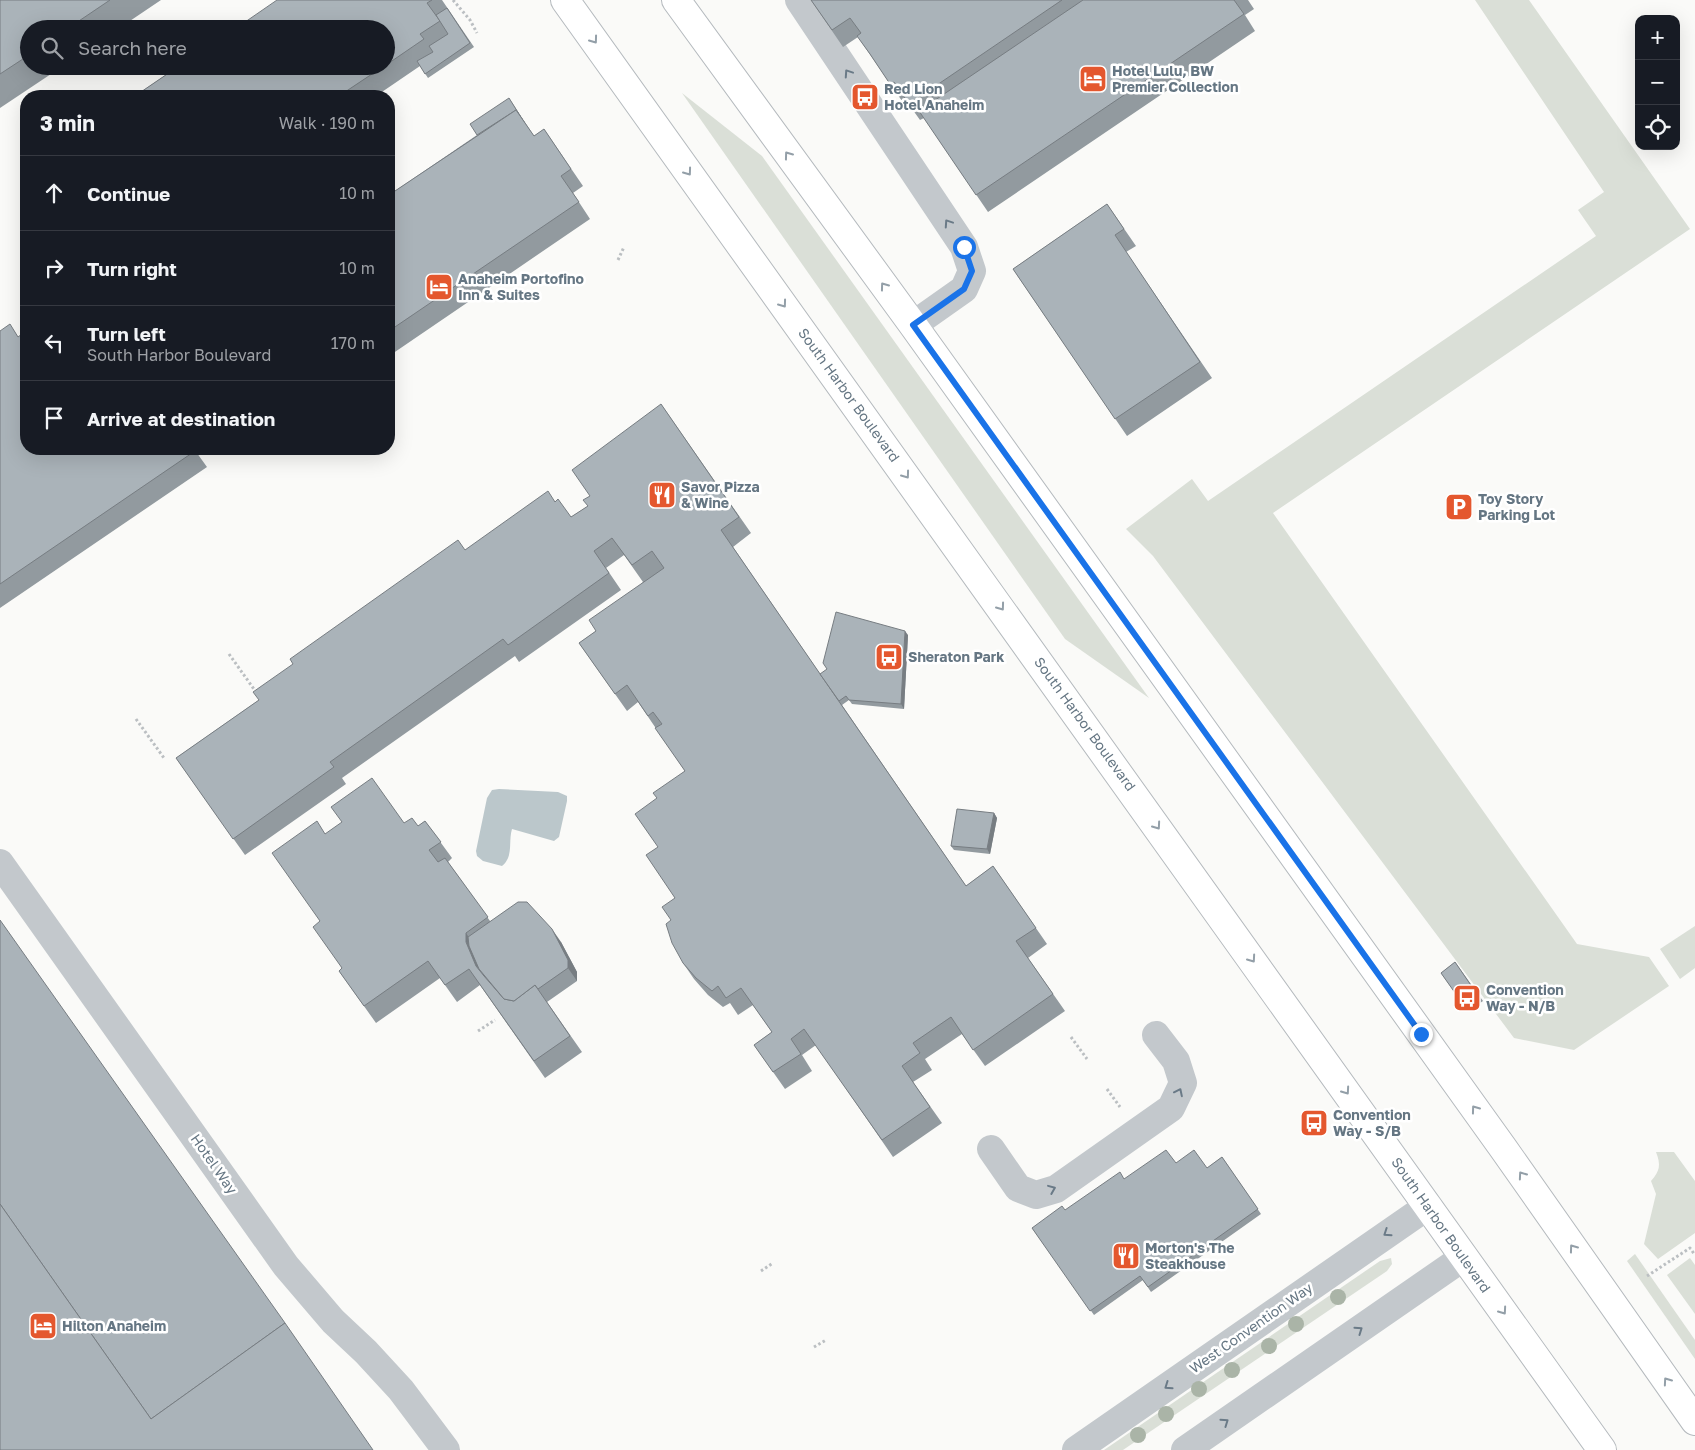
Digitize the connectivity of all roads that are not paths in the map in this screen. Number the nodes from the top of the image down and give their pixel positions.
1 (565, 0) edge
2 (676, 0) edge
3 (799, 0) edge
4 (913, 325) junction
5 (0, 863) edge
6 (1156, 1035) dead end
7 (991, 1149) dead end
8 (1428, 1206) junction
9 (1464, 1257) junction
10 (1695, 1421) edge
11 (446, 1450) edge
12 (1076, 1450) edge
13 (1185, 1450) edge
14 (1602, 1450) edge

1 -> 8 main road, South Harbor Boulevard
4 -> 2 main road
4 -> 3 street
10 -> 4 main road
5 - 11 street, Hotel Way
7 -> 6 street
8 - 9 main road, South Harbor Boulevard
8 -> 12 street, West Convention Way
13 -> 9 street
9 -> 14 main road, South Harbor Boulevard

